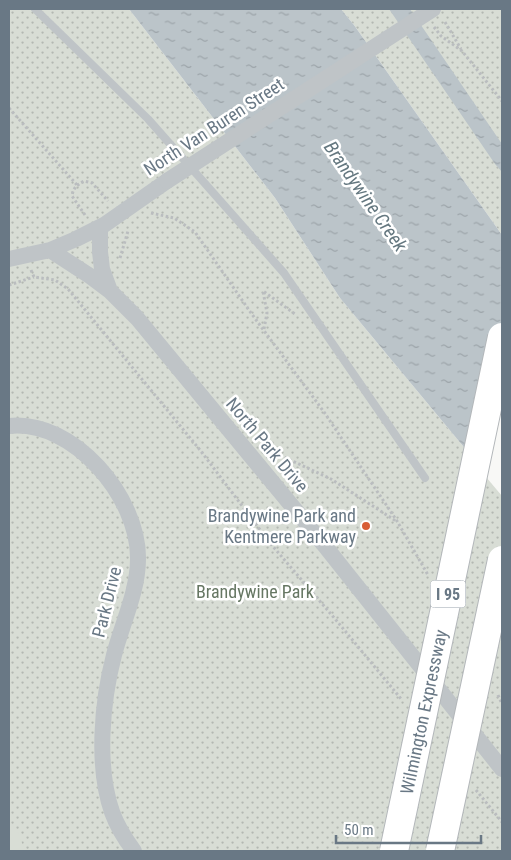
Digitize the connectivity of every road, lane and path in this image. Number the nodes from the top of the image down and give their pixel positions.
1 (35, 9) edge
2 (432, 15) edge
3 (445, 21) dead end
4 (462, 51) junction
5 (502, 101) edge
6 (9, 108) edge
7 (77, 185) junction
8 (110, 203) dead end
9 (153, 207) dead end
10 (94, 222) junction
11 (129, 228) dead end
12 (9, 245) edge
13 (50, 250) junction
14 (27, 256) junction
15 (9, 260) edge
16 (120, 263) dead end
17 (34, 278) junction
18 (9, 284) edge
19 (110, 291) junction
20 (309, 310) junction
21 (264, 330) junction
22 (502, 337) edge
23 (9, 426) edge
24 (266, 449) dead end
25 (425, 478) dead end
26 (398, 522) junction
27 (502, 560) edge
28 (431, 579) dead end
29 (498, 695) dead end
30 (405, 704) dead end
31 (502, 704) edge
32 (502, 770) edge
33 (474, 788) dead end
34 (502, 822) edge
35 (134, 851) edge
36 (394, 851) edge
37 (440, 851) edge

1 - 20 lane
2 - 4 path
2 - 10 street, North Van Buren Street, bridge
3 - 4 path
4 - 5 path
6 - 7 path
7 - 8 path
7 - 10 path
9 - 21 path
10 - 13 street, North Van Buren Street
10 - 19 street, North Park Drive
11 - 16 path
12 - 14 street
13 - 14 street, North Van Buren Street
13 - 19 street, North Park Drive
14 - 15 street, North Van Buren Street
14 - 17 path
17 - 18 path
17 - 30 path
19 - 32 street, North Park Drive
20 - 21 path
20 - 25 lane
21 - 26 path
22 - 36 highway, Wilmington Expressway / I 95, bridge
23 - 35 street, Park Drive
24 - 26 path
26 - 28 path
27 - 37 highway, I 95, bridge
29 - 31 path
33 - 34 path

